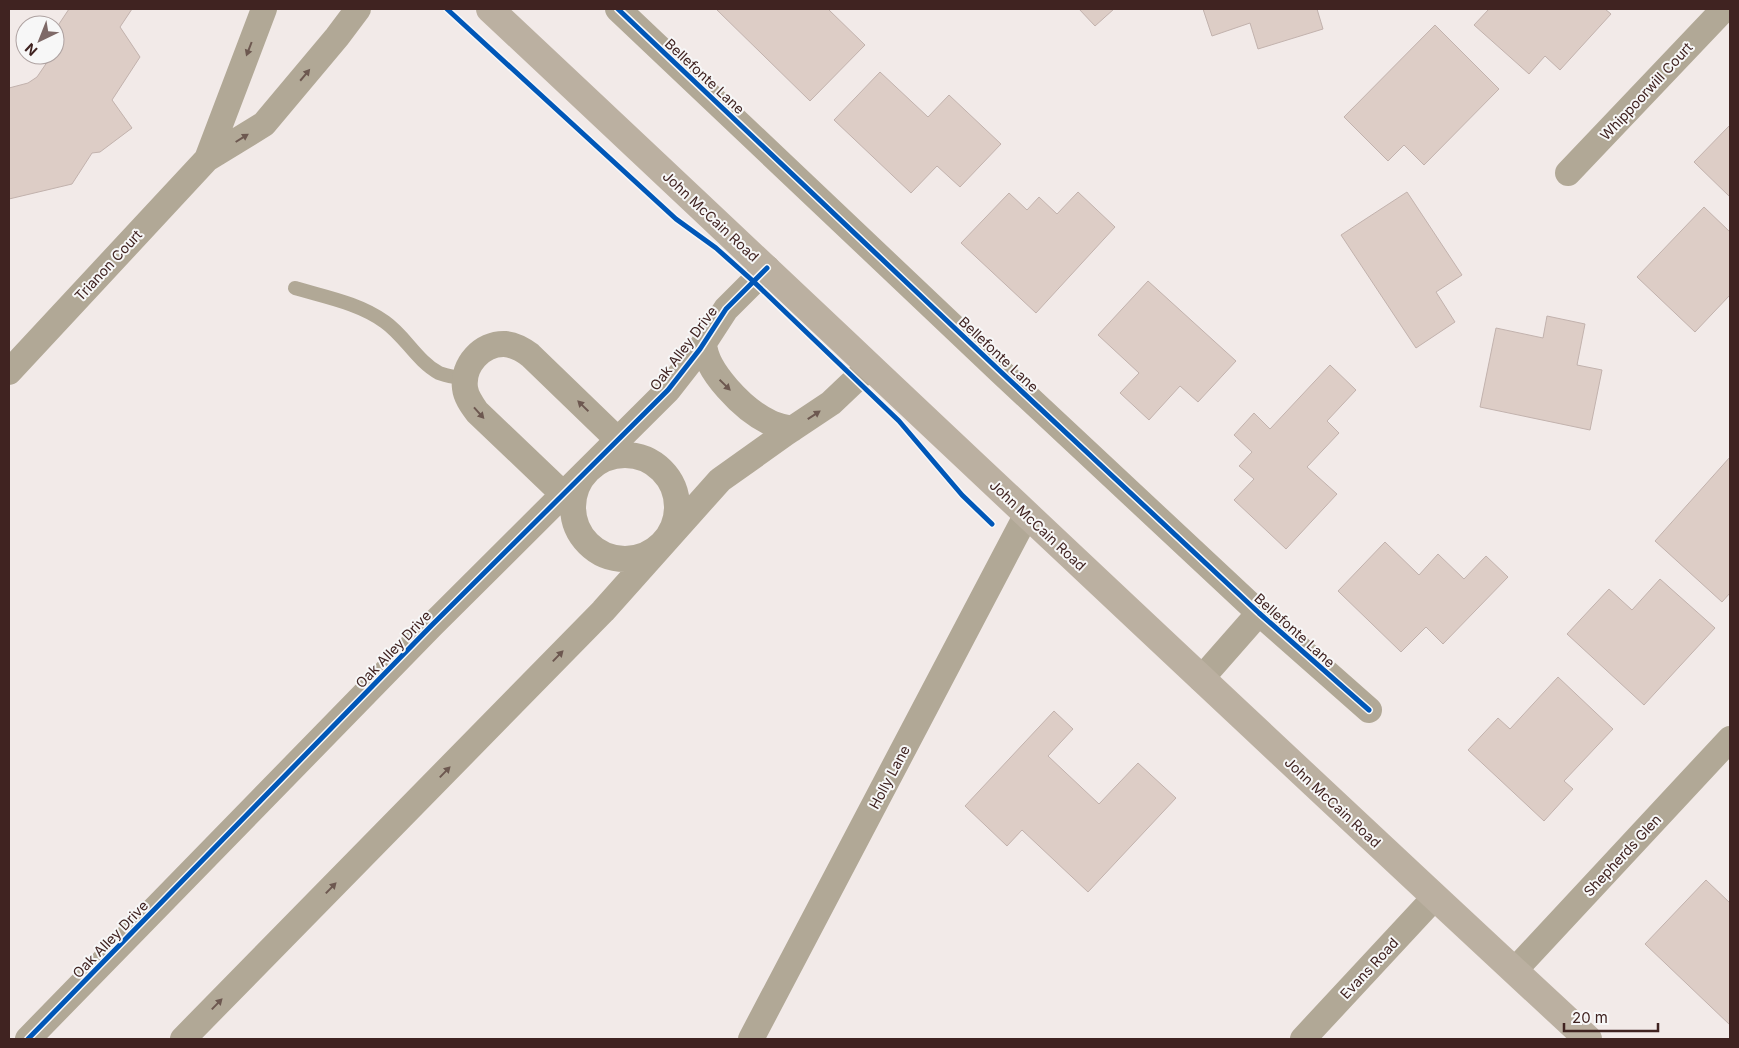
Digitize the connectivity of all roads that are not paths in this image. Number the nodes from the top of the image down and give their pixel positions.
1 (264, 9) edge
2 (358, 9) edge
3 (490, 9) edge
4 (618, 9) edge
5 (1724, 9) edge
6 (207, 159) junction
7 (1568, 173) dead end
8 (766, 268) junction
9 (295, 288) dead end
10 (704, 343) junction
11 (870, 366) junction
12 (9, 372) edge
13 (465, 379) junction
14 (792, 429) junction
15 (618, 440) junction
16 (586, 472) junction
17 (564, 495) junction
18 (1027, 514) junction
19 (660, 548) junction
20 (1259, 613) junction
21 (1201, 679) junction
22 (1369, 710) dead end
23 (1730, 739) edge
24 (1434, 897) junction
25 (1514, 971) junction
26 (28, 1039) edge
27 (183, 1039) edge
28 (751, 1039) edge
29 (1303, 1039) edge
30 (1588, 1039) edge

1 -> 6 street, Trianon Court
6 -> 2 street, Trianon Court
3 - 8 main road, John McCain Road
4 - 20 street, Bellefonte Lane
5 - 7 street, Whippoorwill Court
6 - 12 street, Trianon Court
8 - 10 street, Oak Alley Drive
8 - 11 main road, John McCain Road
9 - 13 lane
10 -> 14 street
10 - 15 street, Oak Alley Drive
14 -> 11 street
11 - 18 main road, John McCain Road
15 -> 13 street
13 -> 17 street
14 - 19 street
15 - 16 street, Oak Alley Drive
16 - 17 street, Oak Alley Drive
16 - 19 street
16 - 19 street
17 - 26 street, Oak Alley Drive
18 - 21 main road, John McCain Road
18 - 28 street, Holly Lane
27 -> 19 street
20 - 21 street
20 - 22 street, Bellefonte Lane
21 - 24 main road, John McCain Road
23 - 25 street, Shepherds Glen
24 - 25 main road, John McCain Road
24 - 29 street, Evans Road
25 - 30 main road, John McCain Road

